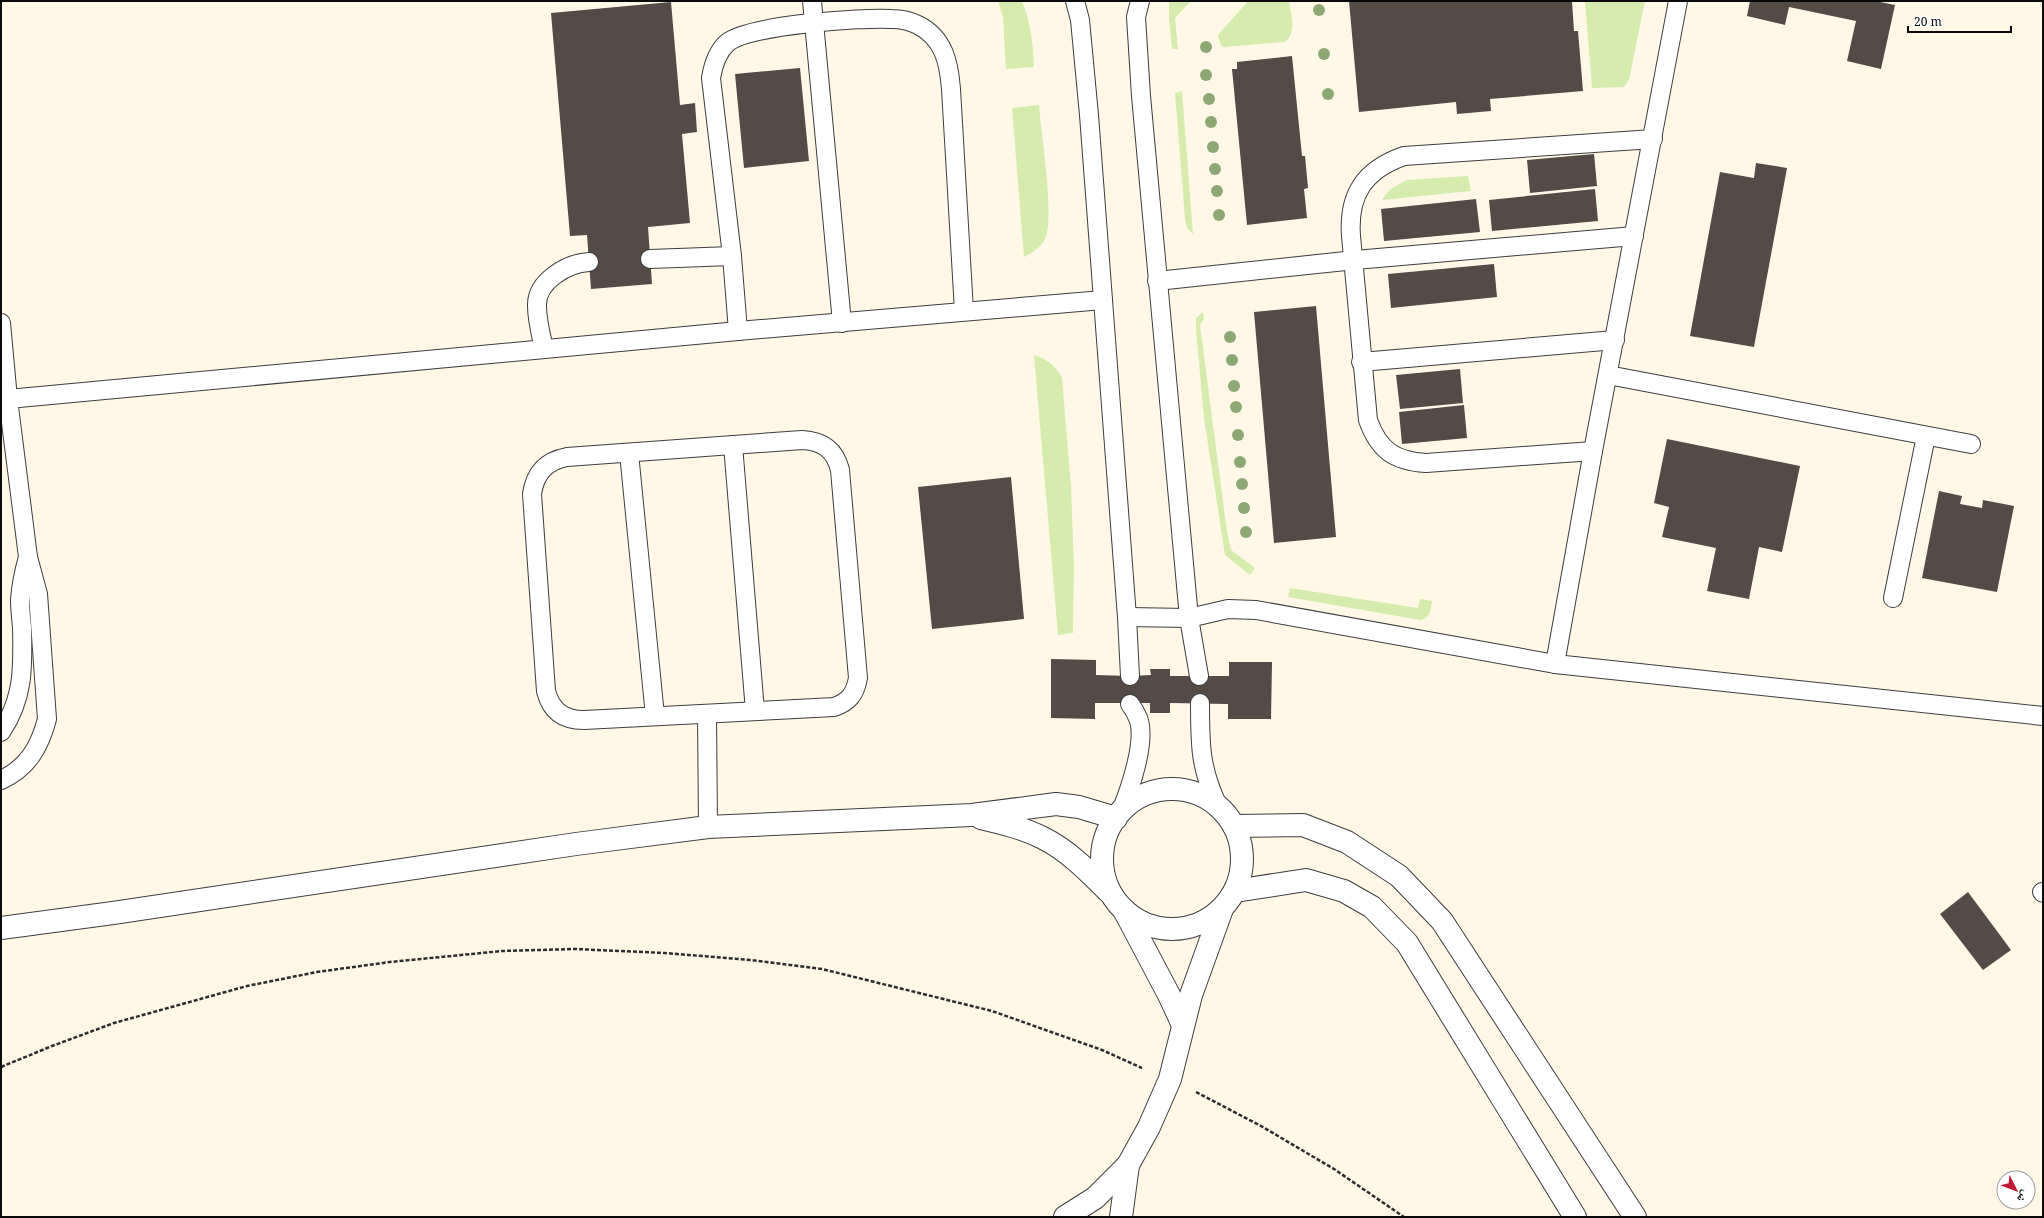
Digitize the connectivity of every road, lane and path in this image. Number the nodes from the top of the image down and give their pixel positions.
1 (812, 1) edge
2 (1075, 1) edge
3 (1678, 1) edge
4 (1135, 6) edge
5 (814, 23) junction
6 (1653, 139) junction
7 (1634, 236) junction
8 (732, 256) junction
9 (650, 259) dead end
10 (1355, 260) junction
11 (589, 262) dead end
12 (1157, 281) junction
13 (1103, 300) junction
14 (964, 311) junction
15 (1, 322) edge
16 (842, 323) junction
17 (738, 331) junction
18 (1615, 340) junction
19 (544, 349) junction
20 (1361, 362) junction
21 (1608, 375) junction
22 (8, 399) junction
23 (1926, 436) junction
24 (1971, 444) dead end
25 (733, 445) junction
26 (1593, 451) junction
27 (629, 453) junction
28 (28, 557) junction
29 (1893, 598) dead end
30 (1127, 617) junction
31 (1189, 618) junction
32 (1554, 664) junction
33 (1130, 676) dead end
34 (1199, 676) dead end
35 (1130, 704) dead end
36 (1200, 704) dead end
37 (755, 711) junction
38 (707, 714) junction
39 (655, 716) junction
40 (2043, 716) edge
41 (1, 732) edge
42 (1, 780) edge
43 (1218, 806) junction
44 (1118, 814) junction
45 (972, 815) junction
46 (1234, 826) junction
47 (708, 828) junction
48 (1228, 900) junction
49 (1117, 902) junction
50 (1, 928) edge
51 (1183, 1025) junction
52 (1, 1067) edge
53 (1170, 1079) junction
54 (1128, 1165) junction
55 (1065, 1217) edge
56 (1121, 1217) edge
57 (1404, 1217) edge
58 (1575, 1217) edge
59 (1635, 1217) edge

1 - 5 lane
2 - 13 lane
3 - 6 lane
4 - 12 lane
5 - 8 lane
5 - 14 lane
5 - 16 lane
6 - 7 lane
6 - 10 lane
7 - 10 lane
7 - 18 lane
8 - 9 lane
8 - 17 lane
10 - 12 lane
10 - 20 lane
11 - 19 lane
12 - 31 lane
13 - 14 lane
13 - 30 lane
14 - 16 lane
15 - 22 lane
16 - 17 lane
17 - 19 lane
18 - 20 lane
18 - 21 lane
19 - 22 lane
20 - 26 lane
21 - 23 lane
21 - 26 lane
22 - 28 lane
23 - 24 lane
23 - 29 lane
25 - 27 lane
25 - 37 lane
25 - 37 lane
26 - 32 lane
27 - 39 lane
27 - 39 lane
28 - 41 lane
28 - 42 lane
30 - 31 lane
30 - 33 lane
31 - 32 lane
31 - 34 lane
32 - 40 lane
35 - 44 lane
36 - 43 lane
37 - 38 lane
38 - 39 lane
38 - 47 lane
43 - 44 street
43 - 46 street
44 - 45 street
44 - 49 street
45 - 47 street
45 - 49 street
46 - 48 street
46 - 59 street
47 - 50 street
48 - 49 street
48 - 51 street
48 - 58 street
49 - 51 street
51 - 53 street
52 - 53 path
53 - 54 street
53 - 57 path
54 - 55 street
54 - 56 street

